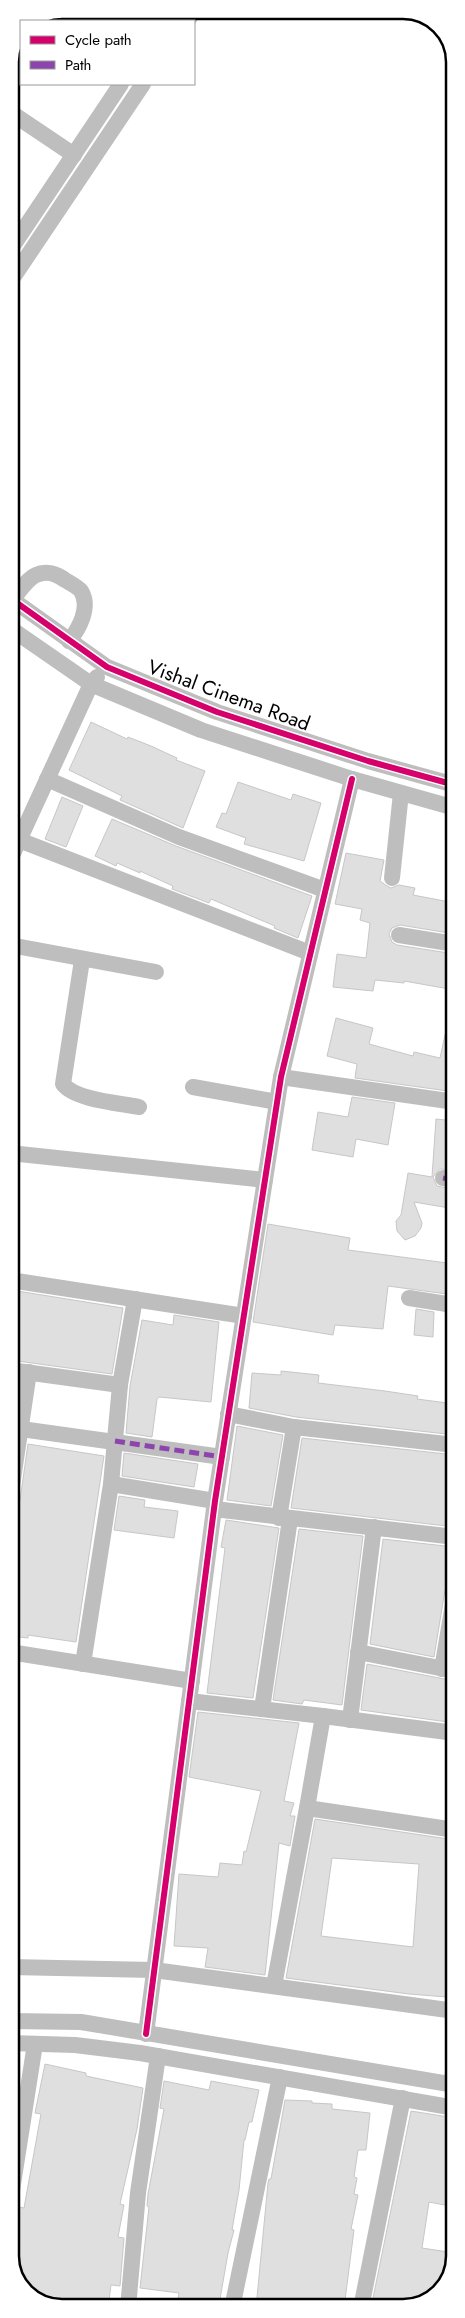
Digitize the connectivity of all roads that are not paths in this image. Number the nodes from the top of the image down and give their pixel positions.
1 (120, 85) edge
2 (142, 85) edge
3 (19, 118) edge
4 (74, 156) junction
5 (19, 237) edge
6 (19, 269) edge
7 (19, 591) edge
8 (19, 605) edge
9 (19, 634) edge
10 (69, 641) junction
11 (107, 667) junction
12 (91, 684) junction
13 (47, 779) junction
14 (352, 779) junction
15 (446, 783) edge
16 (401, 793) junction
17 (446, 806) edge
18 (20, 840) joint
19 (392, 878) dead end
20 (325, 890) junction
21 (399, 935) dead end
22 (446, 943) edge
23 (19, 947) edge
24 (310, 954) junction
25 (82, 960) junction
26 (156, 972) dead end
27 (281, 1077) junction
28 (193, 1087) dead end
29 (446, 1101) edge
30 (277, 1102) junction
31 (140, 1107) dead end
32 (19, 1154) edge
33 (265, 1180) junction
34 (19, 1281) edge
35 (409, 1298) dead end
36 (135, 1299) junction
37 (446, 1304) edge
38 (244, 1316) junction
39 (19, 1371) edge
40 (29, 1372) junction
41 (120, 1385) junction
42 (228, 1414) junction
43 (294, 1427) junction
44 (21, 1429) junction
45 (115, 1441) junction
46 (19, 1442) edge
47 (446, 1444) edge
48 (222, 1457) junction
49 (111, 1484) junction
50 (214, 1505) junction
51 (285, 1518) junction
52 (374, 1527) junction
53 (446, 1536) edge
54 (358, 1652) junction
55 (19, 1653) edge
56 (83, 1664) junction
57 (446, 1670) edge
58 (192, 1681) junction
59 (189, 1701) junction
60 (262, 1710) junction
61 (323, 1716) junction
62 (350, 1720) junction
63 (446, 1732) edge
64 (307, 1808) junction
65 (446, 1829) edge
66 (19, 1967) edge
67 (154, 1970) junction
68 (274, 1986) junction
69 (446, 2010) edge
70 (19, 2021) edge
71 (146, 2034) junction
72 (19, 2043) edge
73 (35, 2044) junction
74 (158, 2056) junction
75 (280, 2077) junction
76 (446, 2083) edge
77 (403, 2098) junction
78 (446, 2106) edge
79 (19, 2141) edge
80 (129, 2299) edge
81 (234, 2299) edge
82 (363, 2299) edge

1 - 4 street
2 - 6 street
3 - 4 street
4 - 5 street
7 - 10 street
8 - 10 street, Vishal Cinema Road
9 - 12 street, Vishal Cinema Road
10 - 11 street, Vishal Cinema Road
11 - 12 street
11 - 15 street, Vishal Cinema Road
12 - 13 street
12 - 14 street, Vishal Cinema Road
13 - 18 street
13 - 20 street
14 - 16 street, Vishal Cinema Road
14 - 20 street
16 - 17 street, Vishal Cinema Road
16 - 19 street
18 - 24 street
20 - 24 street
21 - 22 street
23 - 25 street
24 - 27 street
25 - 26 street
25 - 31 street
27 - 29 street
27 - 30 street
28 - 30 street
30 - 33 street
32 - 33 street
33 - 38 street
34 - 36 street
35 - 37 street
36 - 38 street
36 - 41 street
38 - 42 street
39 - 40 street
40 - 41 street
40 - 44 street
41 - 45 street
42 - 43 street
42 - 48 street
43 - 47 street
43 - 51 street
44 - 45 street
44 - 46 street
45 - 48 street
45 - 49 street
48 - 50 street
49 - 50 street
49 - 56 street
50 - 51 street
50 - 58 street
51 - 52 street
51 - 60 street
52 - 53 street
52 - 54 street
54 - 57 street
54 - 62 street
55 - 56 street
56 - 58 street
58 - 59 street
59 - 60 street
59 - 67 street
60 - 61 street
61 - 62 street
61 - 64 street
62 - 63 street
64 - 65 street
64 - 68 street
66 - 67 street
67 - 68 street
67 - 71 street
68 - 69 street
70 - 71 street
71 - 76 street
72 - 73 street
73 - 74 street
73 - 79 street
74 - 75 street
74 - 80 street
75 - 77 street
75 - 81 street
77 - 78 street
77 - 82 street

